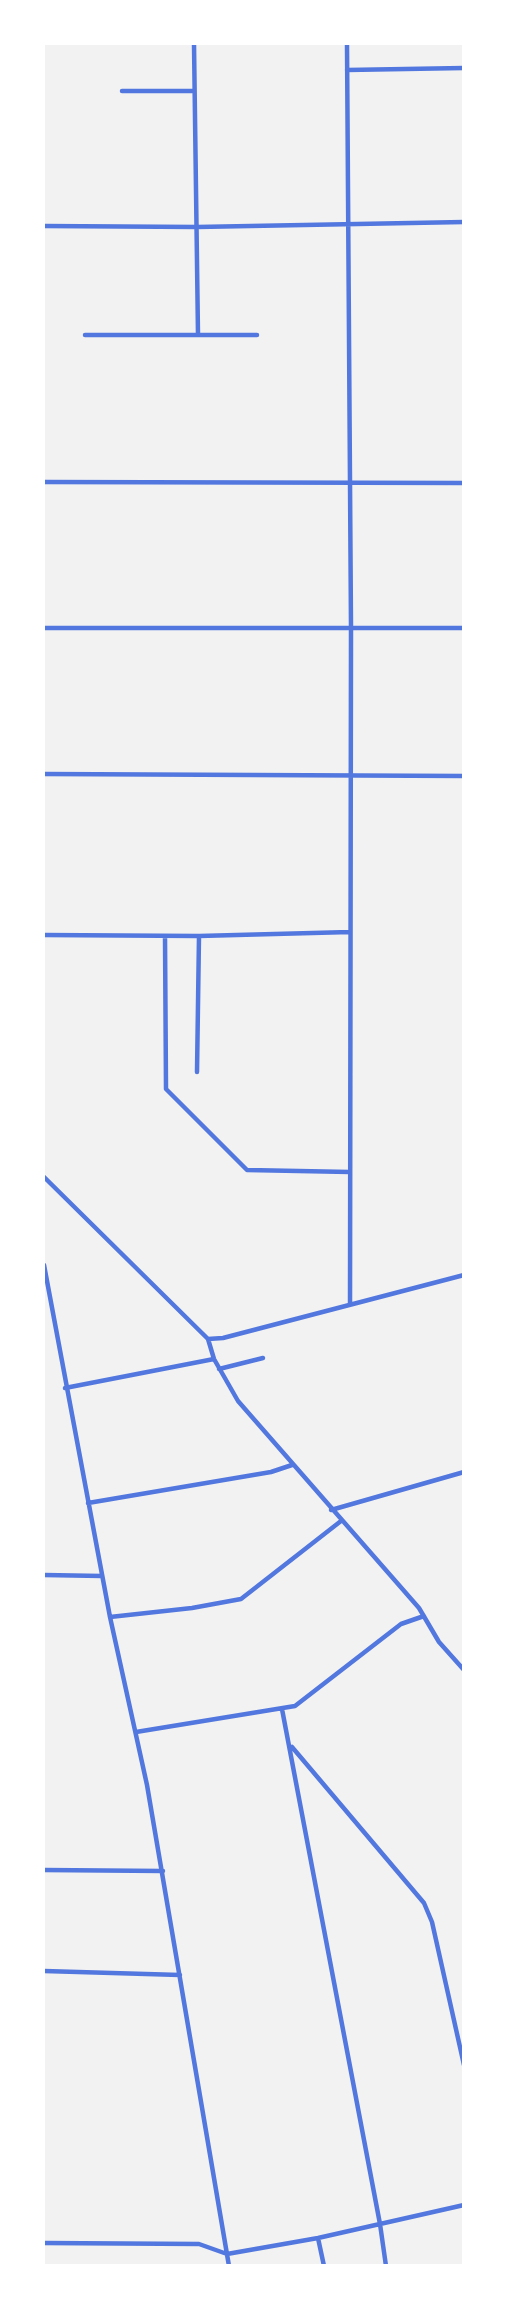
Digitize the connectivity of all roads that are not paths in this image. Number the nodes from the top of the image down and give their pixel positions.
1 (194, 44) edge
2 (347, 44) edge
3 (464, 68) edge
4 (347, 70) junction
5 (122, 91) dead end
6 (194, 91) junction
7 (464, 222) edge
8 (349, 225) junction
9 (44, 226) edge
10 (197, 227) junction
11 (85, 335) dead end
12 (198, 335) junction
13 (257, 335) dead end
14 (44, 482) edge
15 (350, 483) junction
16 (464, 483) edge
17 (351, 627) junction
18 (44, 628) edge
19 (464, 628) edge
20 (44, 774) edge
21 (350, 775) junction
22 (464, 776) edge
23 (350, 932) junction
24 (44, 935) edge
25 (165, 936) junction
26 (199, 936) junction
27 (197, 1072) dead end
28 (350, 1172) junction
29 (44, 1177) edge
30 (44, 1265) edge
31 (464, 1275) edge
32 (350, 1304) junction
33 (208, 1339) junction
34 (263, 1358) dead end
35 (214, 1359) junction
36 (219, 1369) junction
37 (65, 1388) junction
38 (292, 1465) junction
39 (464, 1472) edge
40 (88, 1503) junction
41 (332, 1510) junction
42 (341, 1521) junction
43 (44, 1575) edge
44 (102, 1576) junction
45 (424, 1616) junction
46 (110, 1617) junction
47 (464, 1670) edge
48 (282, 1709) junction
49 (136, 1732) junction
50 (290, 1745) junction
51 (44, 1870) edge
52 (163, 1871) junction
53 (44, 1971) edge
54 (180, 1975) junction
55 (464, 2064) edge
56 (464, 2205) edge
57 (380, 2224) junction
58 (318, 2238) junction
59 (44, 2243) edge
60 (226, 2254) junction
61 (229, 2265) edge
62 (324, 2265) edge
63 (386, 2265) edge

1 - 6 street
2 - 4 street
3 - 4 street
4 - 8 street
5 - 6 street
6 - 10 street
7 - 8 street
8 - 10 street
8 - 15 street
9 - 10 street
10 - 12 street
11 - 12 street
12 - 13 street
14 - 15 street
15 - 16 street
15 - 17 street
17 - 18 street
17 - 19 street
17 - 21 street
20 - 21 street
21 - 22 street
21 - 23 street
23 - 26 street
23 - 28 street
24 - 25 street
25 - 26 street
25 - 28 street
26 - 27 street
28 - 32 street
29 - 33 street
30 - 37 street
31 - 32 street
32 - 33 street
33 - 35 street
34 - 36 street
35 - 36 street
35 - 37 street
36 - 38 street
37 - 40 street
38 - 40 street
38 - 41 street
39 - 41 street
40 - 44 street
41 - 42 street
42 - 45 street
42 - 46 street
43 - 44 street
44 - 46 street
45 - 47 street
45 - 48 street
46 - 49 street
48 - 49 street
48 - 50 street
49 - 52 street
50 - 55 street
50 - 57 street
51 - 52 street
52 - 54 street
53 - 54 street
54 - 60 street
56 - 57 street
57 - 58 street
57 - 63 street
58 - 60 street
58 - 62 street
59 - 60 street
60 - 61 street

